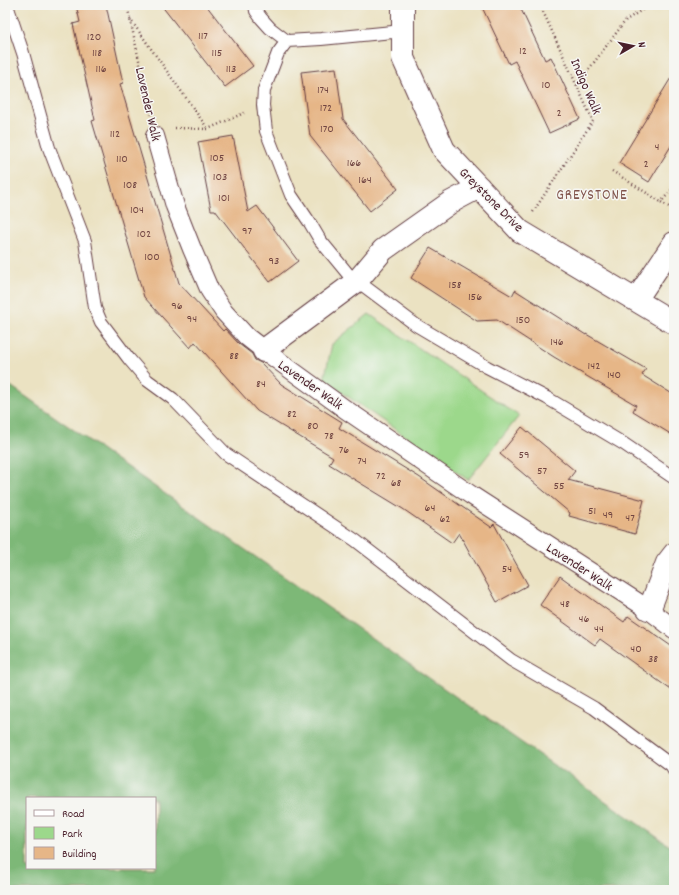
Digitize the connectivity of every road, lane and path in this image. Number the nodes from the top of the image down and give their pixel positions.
1 (7, 5) edge
2 (127, 5) edge
3 (255, 5) edge
4 (403, 5) edge
5 (540, 5) edge
6 (650, 5) edge
7 (129, 18) junction
8 (403, 31) junction
9 (287, 41) junction
10 (577, 85) junction
11 (264, 90) junction
12 (208, 129) junction
13 (155, 136) junction
14 (612, 171) dead end
15 (479, 187) junction
16 (674, 187) edge
17 (661, 202) junction
18 (674, 210) edge
19 (520, 231) junction
20 (674, 243) edge
21 (357, 281) junction
22 (636, 300) junction
23 (674, 323) edge
24 (264, 351) junction
25 (674, 478) edge
26 (674, 554) edge
27 (648, 609) junction
28 (674, 629) edge
29 (674, 770) edge

1 - 29 lane
2 - 7 path, Lavender Walk
3 - 9 lane
4 - 8 street, Greystone Drive
5 - 10 path, Indigo Walk
6 - 10 path
7 - 12 path
7 - 13 path, Lavender Walk
8 - 9 lane
8 - 15 street, Greystone Drive
9 - 11 lane
10 - 19 path, Indigo Walk
11 - 12 path
11 - 21 lane
12 - 13 path
13 - 24 street, Lavender Walk
14 - 17 path
15 - 19 street, Greystone Drive
15 - 21 street
16 - 17 path
17 - 18 path
19 - 22 street, Greystone Drive
20 - 22 street
21 - 24 street
21 - 25 lane
22 - 23 street, Greystone Drive
24 - 27 street, Lavender Walk
26 - 27 street
27 - 28 street, Lavender Walk

